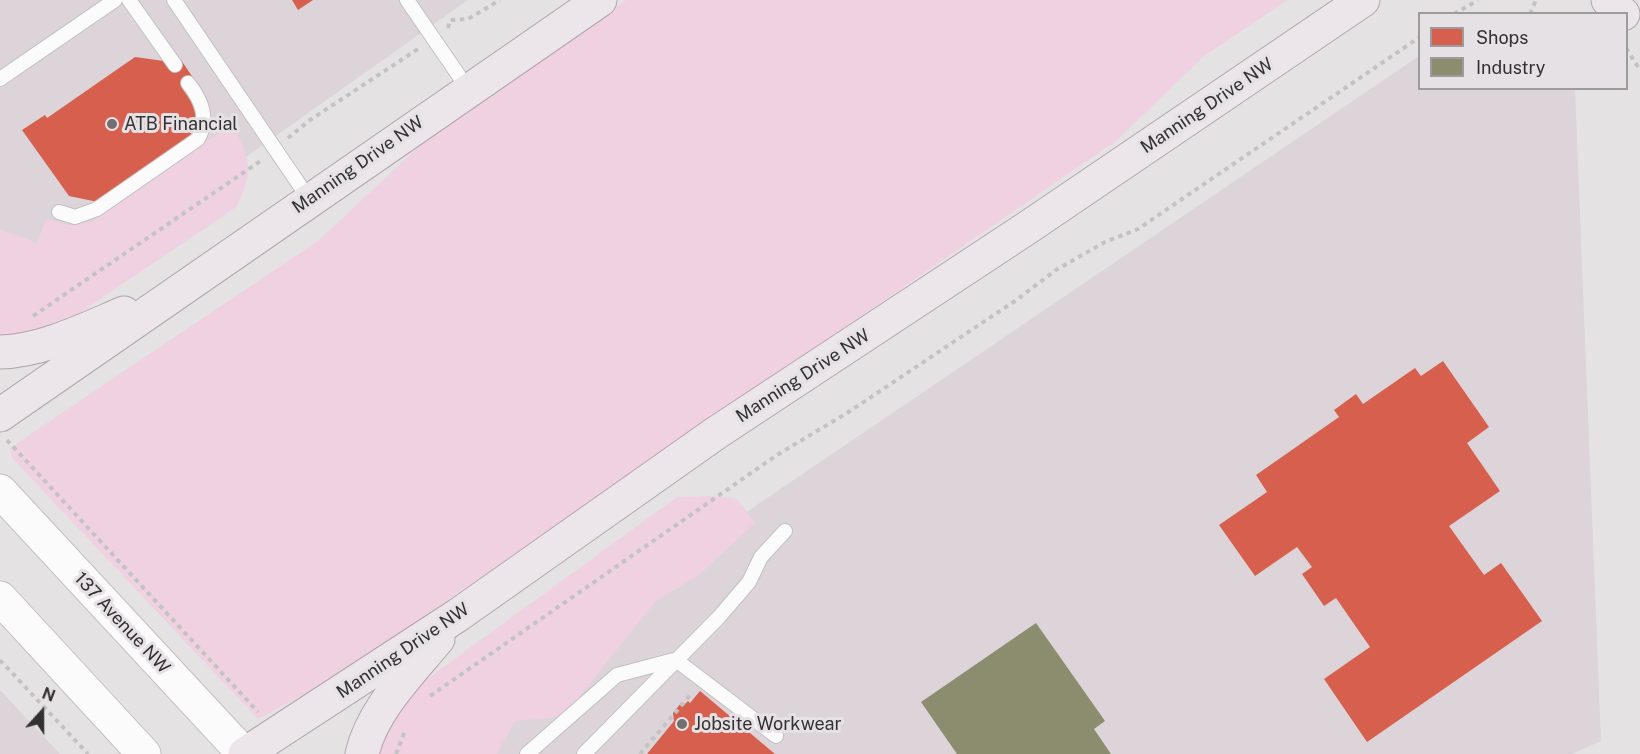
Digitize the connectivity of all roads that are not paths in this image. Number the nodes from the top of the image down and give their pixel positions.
1 (115, 0) edge
2 (129, 0) edge
3 (174, 0) edge
4 (407, 0) edge
5 (1363, 0) edge
6 (1608, 0) edge
7 (594, 2) edge
8 (1621, 12) edge
9 (1628, 19) edge
10 (1640, 29) edge
11 (175, 65) dead end
12 (0, 79) edge
13 (188, 83) dead end
14 (468, 89) junction
15 (309, 199) junction
16 (59, 212) dead end
17 (178, 291) junction
18 (0, 352) edge
19 (0, 415) edge
20 (0, 491) edge
21 (785, 531) dead end
22 (2, 604) edge
23 (458, 615) junction
24 (676, 660) junction
25 (776, 736) dead end
26 (144, 754) edge
27 (245, 754) edge
28 (362, 754) edge
29 (527, 754) edge
30 (584, 754) edge

1 - 12 lane
2 - 11 lane
3 - 15 lane
4 - 14 lane
5 - 23 main road, Manning Drive NW
6 - 8 main road
7 - 14 main road, Manning Drive NW
9 - 10 main road
13 - 16 lane
14 - 15 main road, Manning Drive NW
15 - 17 main road, Manning Drive NW
17 - 18 main road
17 - 19 main road, Manning Drive NW
20 - 27 main road, 137 Avenue NW
21 - 24 lane
22 - 26 main road
23 - 27 main road, Manning Drive NW
23 - 28 main road
24 - 25 lane
24 - 29 lane
24 - 30 lane

